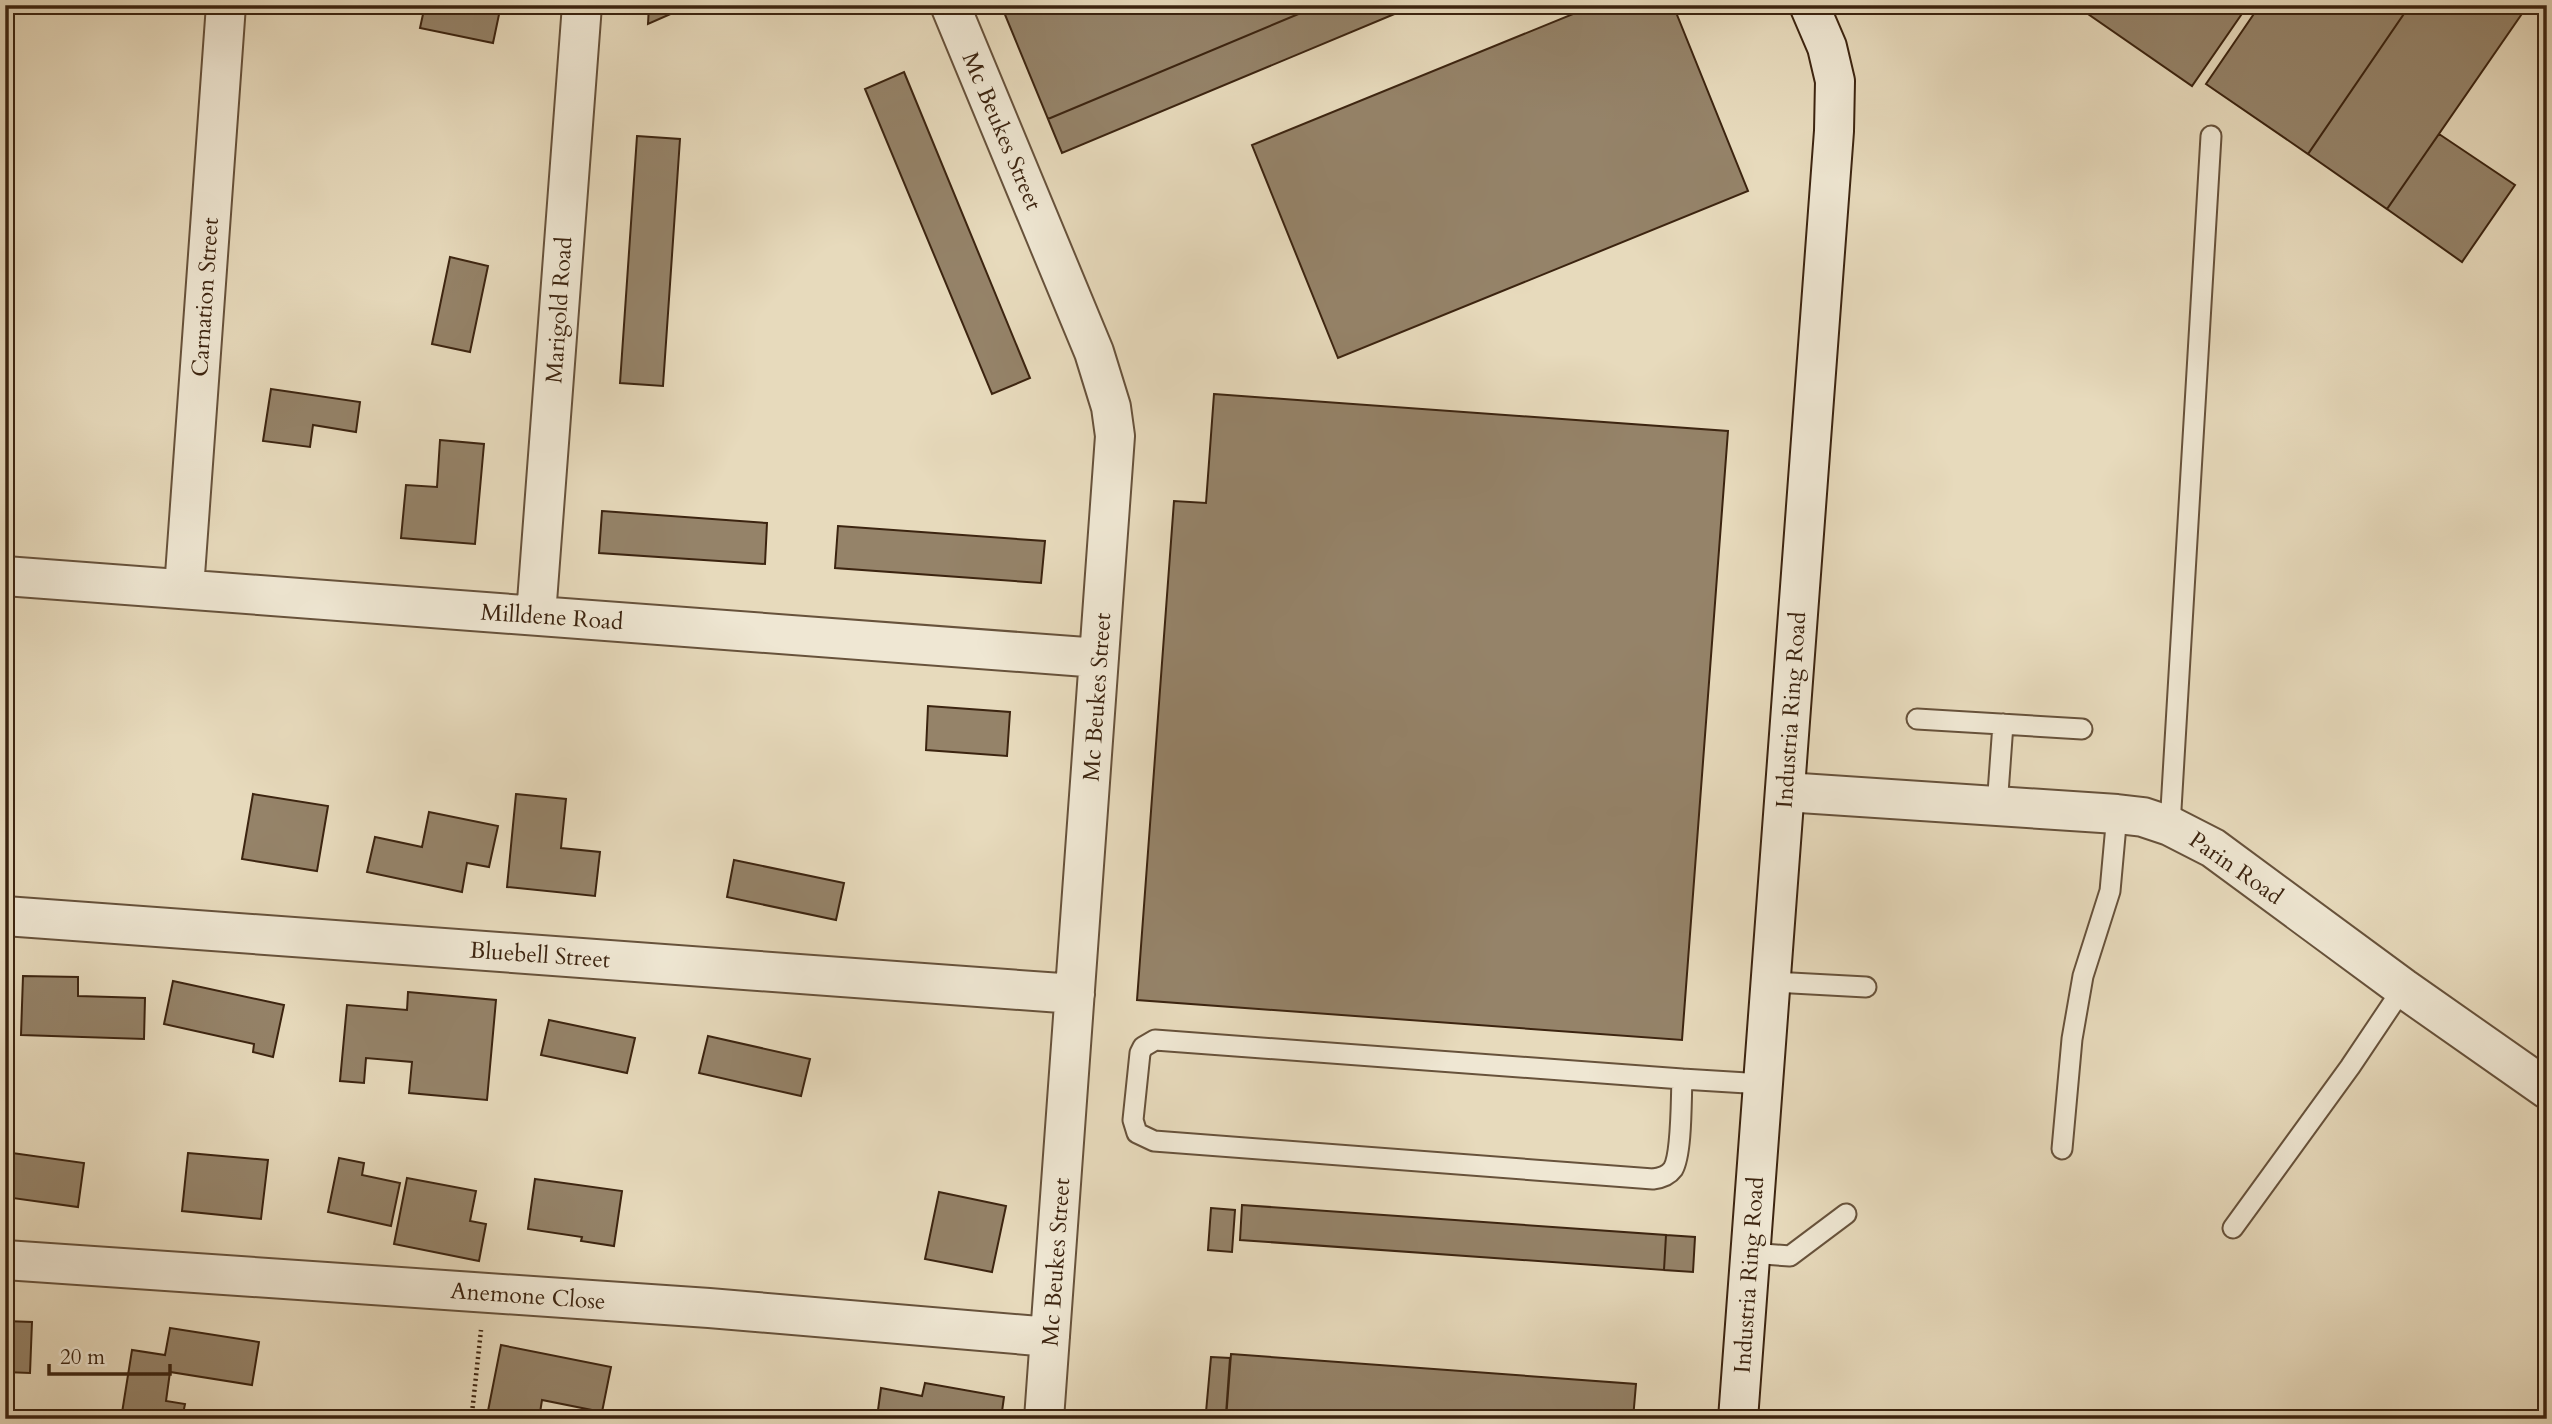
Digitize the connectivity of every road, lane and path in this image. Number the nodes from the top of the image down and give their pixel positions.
1 (226, 5) edge
2 (582, 5) edge
3 (950, 5) edge
4 (1810, 5) edge
5 (2211, 135) dead end
6 (5, 576) edge
7 (184, 589) junction
8 (536, 615) junction
9 (1099, 658) junction
10 (1917, 719) dead end
11 (2003, 724) junction
12 (2082, 729) dead end
13 (1785, 792) junction
14 (1997, 807) junction
15 (2117, 814) junction
16 (2170, 826) junction
17 (5, 916) edge
18 (1772, 982) junction
19 (1866, 987) dead end
20 (2403, 988) junction
21 (1075, 994) junction
22 (1682, 1079) junction
23 (1763, 1084) junction
24 (2547, 1090) edge
25 (2062, 1149) dead end
26 (1846, 1214) dead end
27 (2233, 1228) dead end
28 (1750, 1253) junction
29 (5, 1260) edge
30 (485, 1293) junction
31 (1050, 1337) junction
32 (456, 1419) edge
33 (1044, 1419) edge
34 (1738, 1419) edge

1 - 7 street, Carnation Street
2 - 8 street, Marigold Road
3 - 9 street, Mc Beukes Street
4 - 13 street, Industria Ring Road
5 - 16 lane
6 - 7 street, Milldene Road
7 - 8 street, Milldene Road
8 - 9 street, Milldene Road
9 - 21 street, Mc Beukes Street
10 - 11 lane
11 - 12 lane
11 - 14 lane
13 - 14 street, Parin Road
13 - 18 street, Industria Ring Road
14 - 15 street, Parin Road
15 - 16 street, Parin Road
15 - 25 lane
16 - 20 street, Parin Road
17 - 21 street, Bluebell Street
18 - 19 lane
18 - 23 street, Industria Ring Road
20 - 24 street, Parin Road
20 - 27 lane
21 - 31 street, Mc Beukes Street
22 - 22 lane
22 - 23 lane
23 - 28 street, Industria Ring Road
26 - 28 lane
28 - 34 street, Industria Ring Road
29 - 30 street, Anemone Close
30 - 31 street, Anemone Close
30 - 32 path
31 - 33 street, Mc Beukes Street

